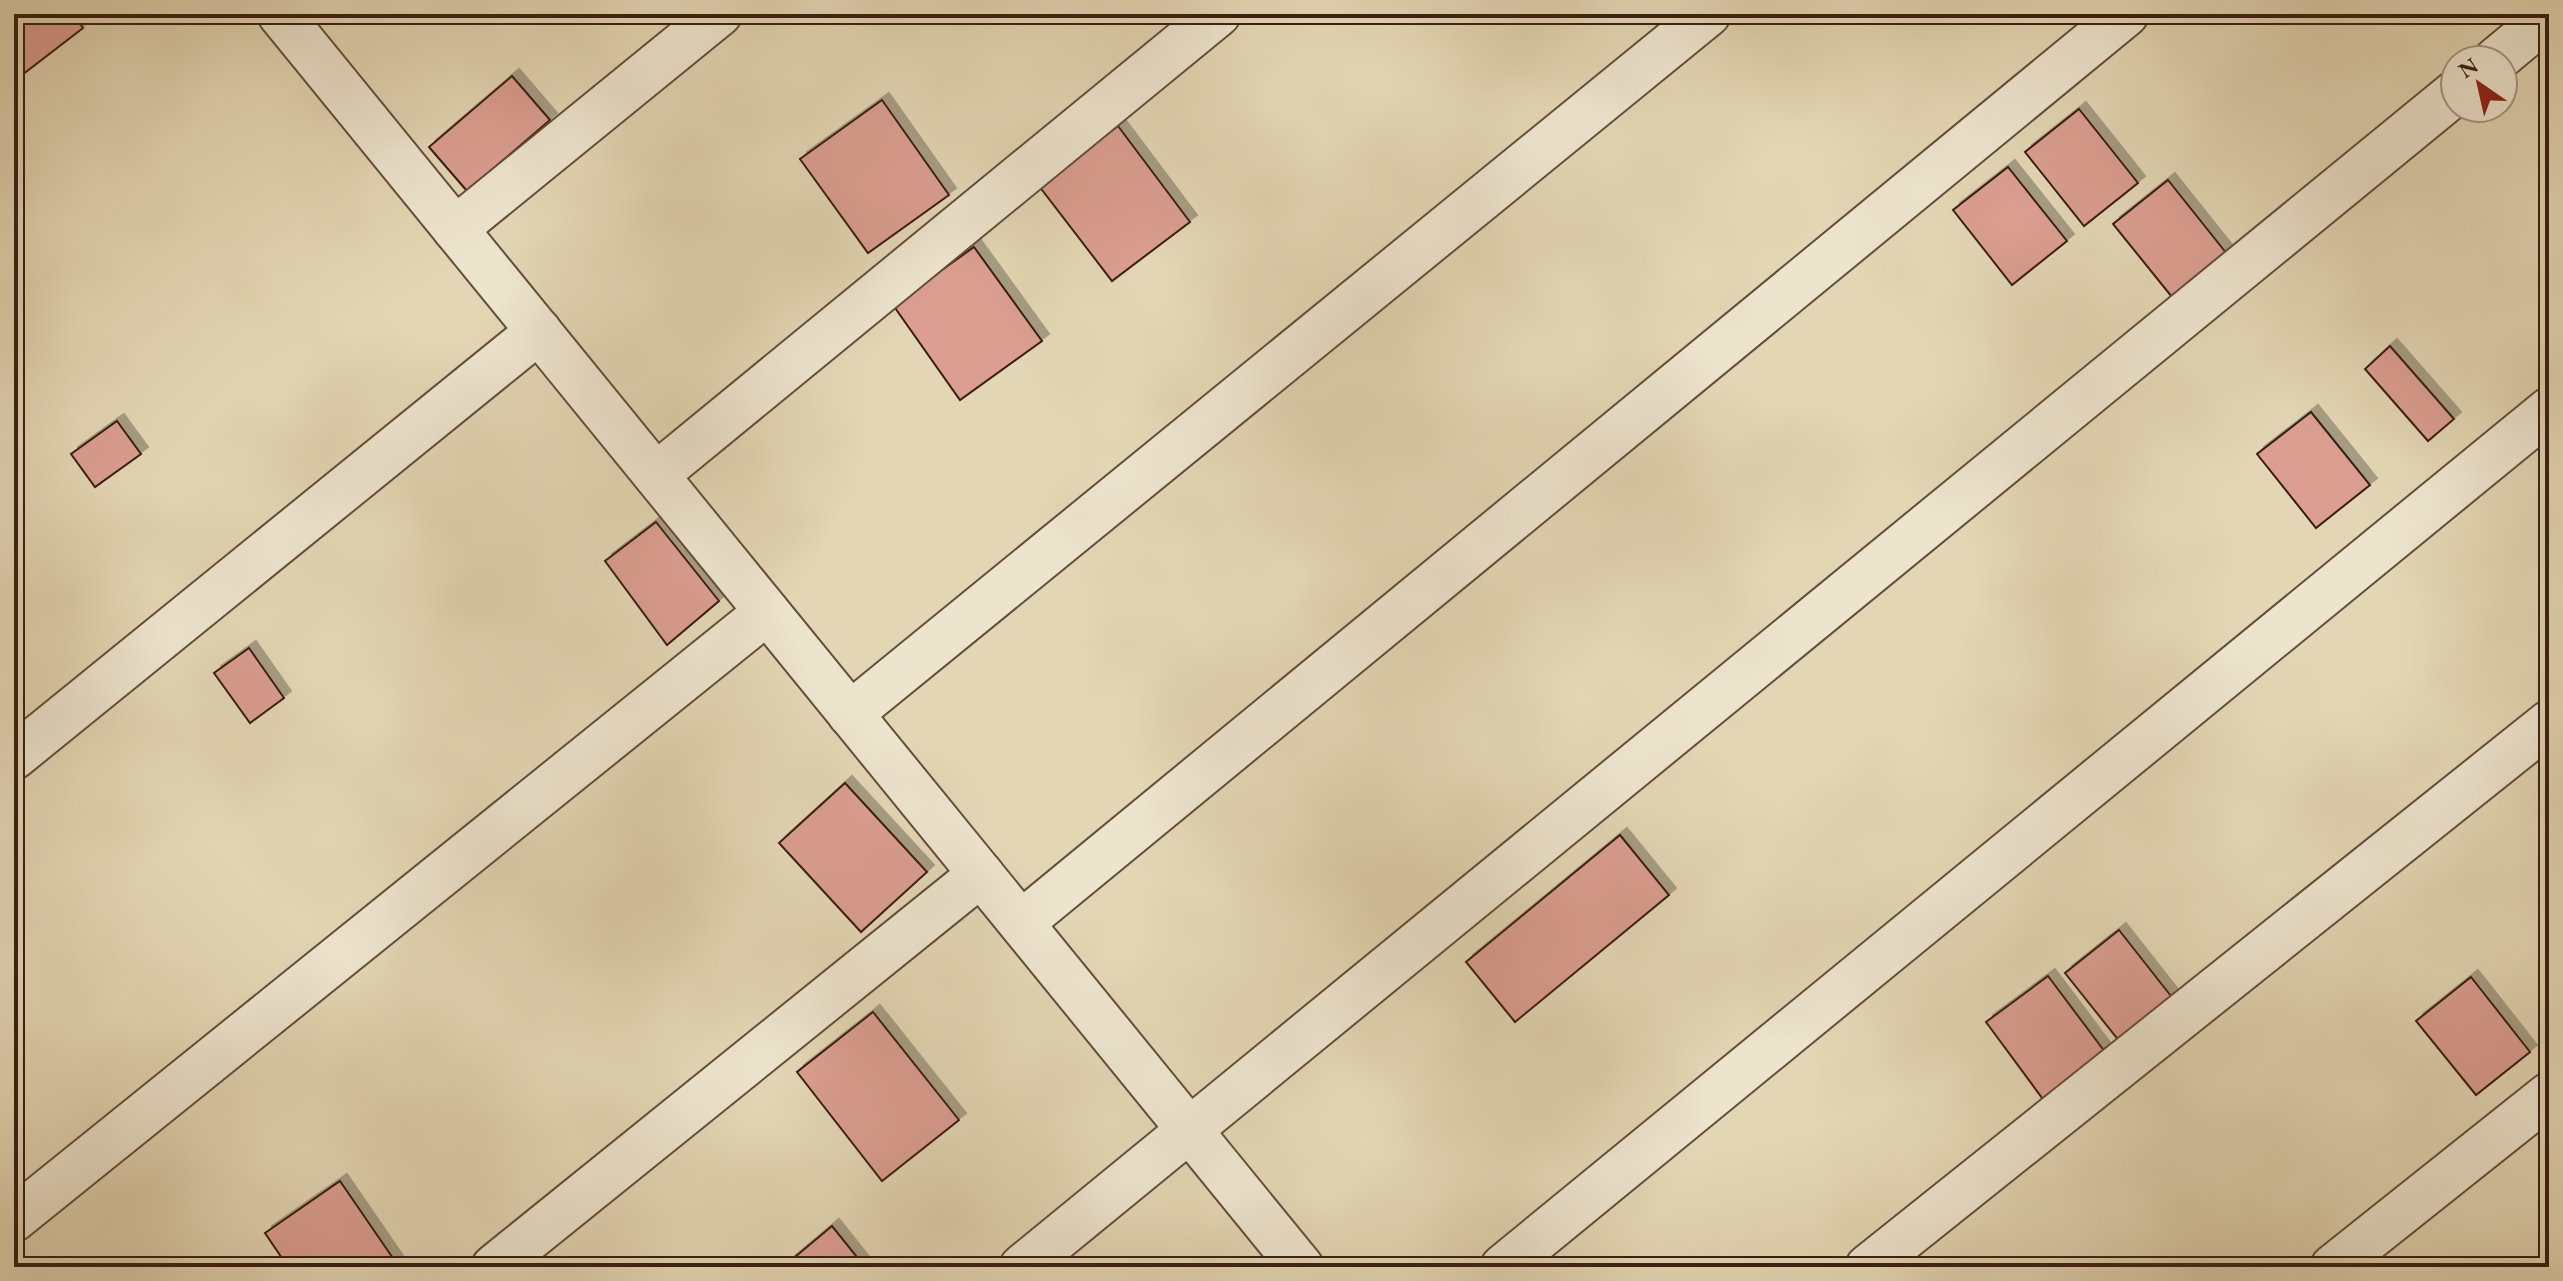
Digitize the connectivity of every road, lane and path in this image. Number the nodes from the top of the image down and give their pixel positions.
1 (280, 14) edge
2 (719, 14) edge
3 (1218, 14) edge
4 (1708, 14) edge
5 (2126, 14) edge
6 (2549, 16) edge
7 (2515, 44) edge
8 (2439, 106) edge
9 (455, 229) junction
10 (539, 331) junction
11 (2549, 410) edge
12 (656, 475) junction
13 (767, 612) junction
14 (850, 714) junction
15 (2549, 723) edge
16 (14, 757) edge
17 (981, 874) junction
18 (1021, 923) junction
19 (2549, 1095) edge
20 (1190, 1130) junction
21 (14, 1219) edge
22 (494, 1267) edge
23 (1022, 1267) edge
24 (1301, 1267) edge
25 (1503, 1267) edge
26 (1868, 1267) edge
27 (2333, 1267) edge

1 - 9 street
2 - 9 street
3 - 12 street
4 - 14 street
5 - 18 street
6 - 7 street
8 - 20 street
9 - 10 street
10 - 12 street
10 - 16 street
11 - 25 street
12 - 13 street
13 - 14 street
13 - 21 street
14 - 17 street
15 - 26 street
17 - 18 street
17 - 22 street
18 - 20 street
19 - 27 street
20 - 23 street
20 - 24 street

